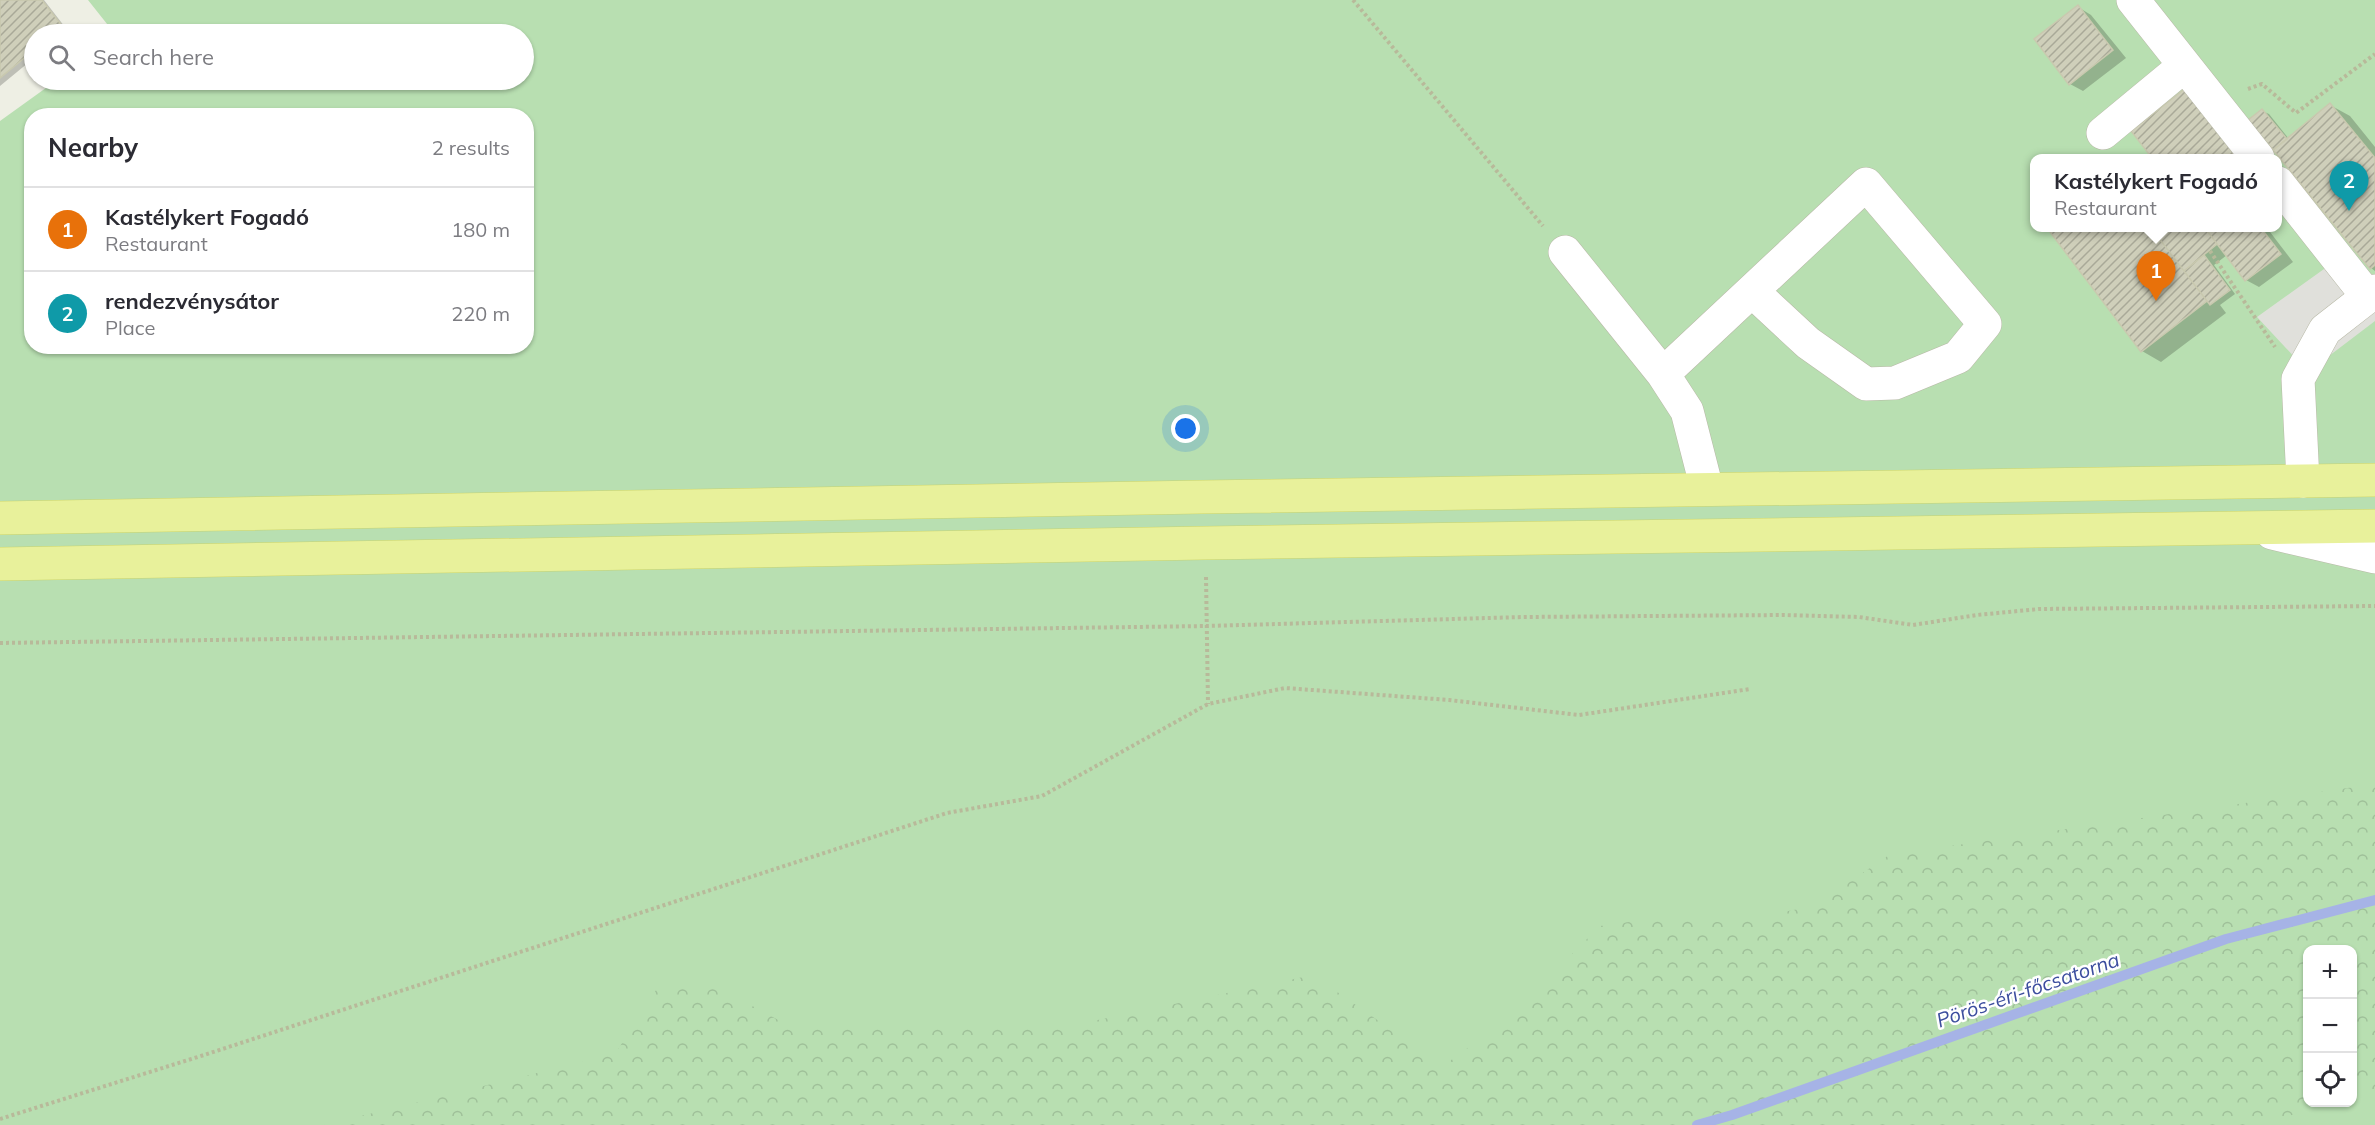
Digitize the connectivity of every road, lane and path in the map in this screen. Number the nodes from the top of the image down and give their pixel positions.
1 (1353, 0) edge
2 (2133, 0) edge
3 (2375, 54) edge
4 (2184, 66) junction
5 (2213, 102) junction
6 (2103, 133) dead end
7 (2254, 154) edge
8 (2282, 189) edge
9 (2210, 251) dead end
10 (1565, 252) joint
11 (1752, 291) junction
12 (2371, 294) edge
13 (1663, 374) junction
14 (2298, 379) junction
15 (2373, 480) edge
16 (2303, 481) junction
17 (1707, 489) junction
18 (0, 518) edge
19 (2375, 526) edge
20 (2252, 528) junction
21 (1205, 543) junction
22 (2375, 557) edge
23 (0, 564) edge
24 (2375, 606) edge
25 (1206, 626) junction
26 (0, 643) edge
27 (1750, 689) dead end
28 (1208, 705) junction
29 (0, 1119) edge

1 - 10 path
2 - 4 lane
3 - 5 path
4 - 5 lane
4 - 6 lane
5 - 7 lane
8 - 12 lane
9 - 14 path
10 - 13 lane
11 - 11 lane
11 - 13 lane
12 - 14 lane
13 - 17 lane
14 - 16 lane
15 - 16 main road
16 - 17 main road
17 - 18 main road
19 - 20 main road
20 - 21 main road
20 - 22 lane
21 - 23 main road
21 - 25 path
24 - 25 path
25 - 26 path
25 - 28 path
27 - 28 path
28 - 29 path

